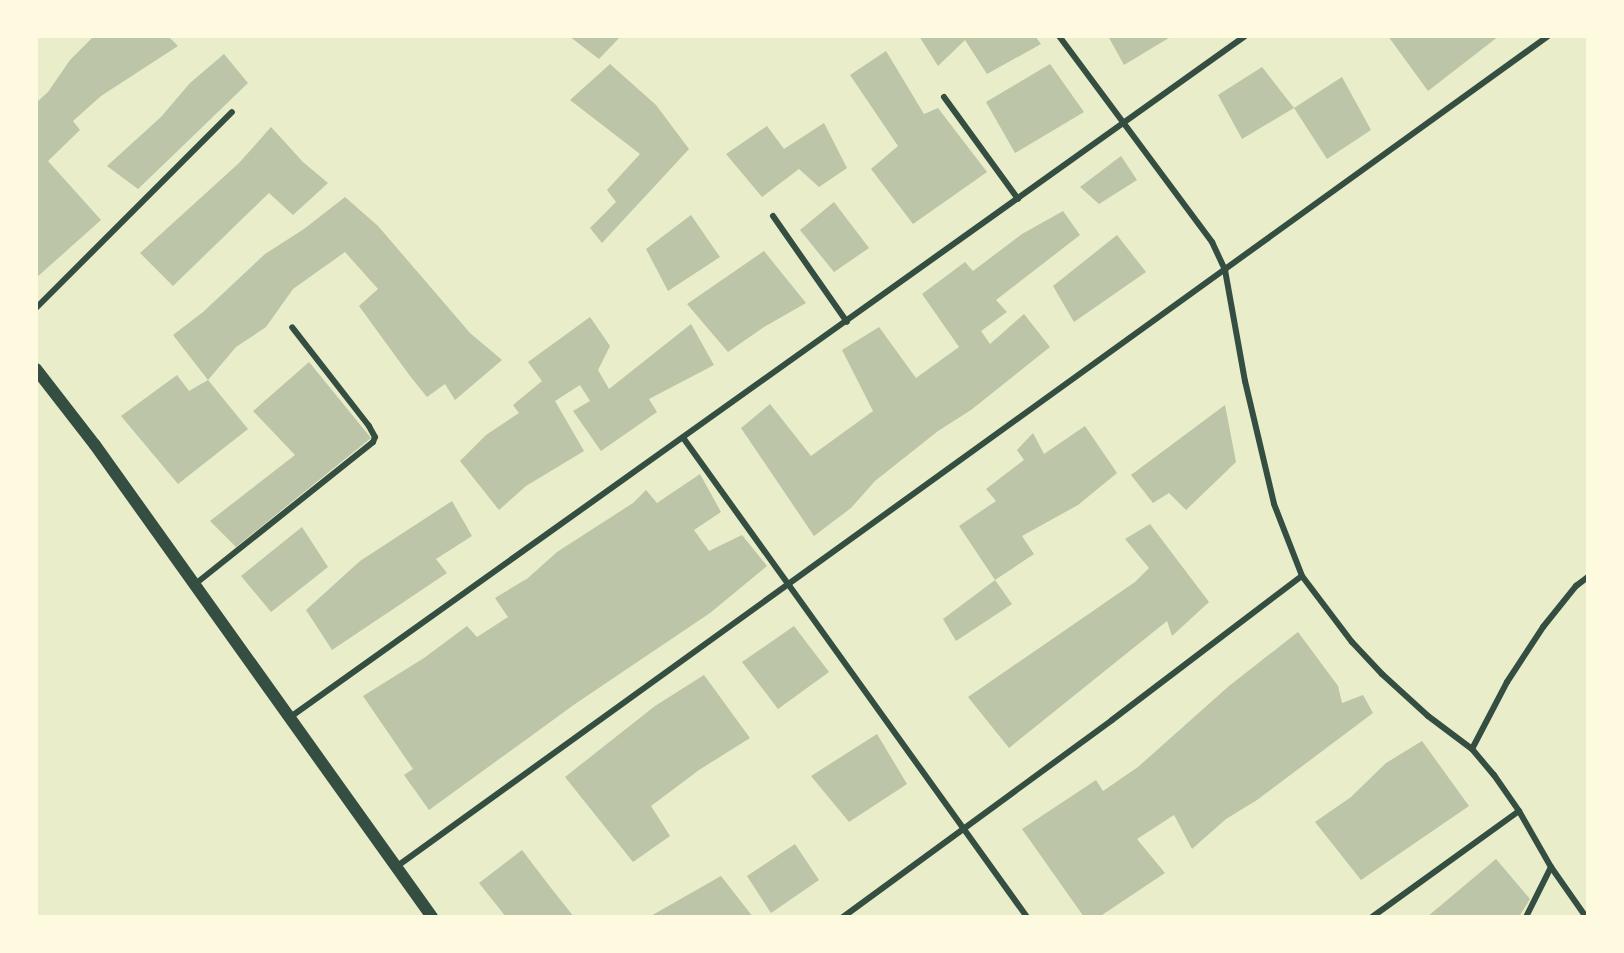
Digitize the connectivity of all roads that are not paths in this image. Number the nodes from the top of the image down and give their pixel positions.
1 (1059, 36) edge
2 (1245, 36) edge
3 (1548, 36) edge
4 (944, 97) dead end
5 (232, 112) dead end
6 (1123, 124) junction
7 (1018, 199) junction
8 (773, 216) dead end
9 (1225, 270) junction
10 (36, 308) edge
11 (847, 322) junction
12 (292, 327) dead end
13 (36, 369) edge
14 (684, 439) junction
15 (1302, 576) junction
16 (1588, 577) edge
17 (788, 582) junction
18 (193, 586) junction
19 (289, 719) junction
20 (1472, 749) junction
21 (1519, 811) junction
22 (963, 830) junction
23 (396, 867) junction
24 (1551, 867) junction
25 (432, 917) edge
26 (843, 917) edge
27 (1027, 917) edge
28 (1372, 917) edge
29 (1526, 917) edge
30 (1586, 917) edge

1 - 6 street
2 - 6 street
3 - 9 street
4 - 7 street
5 - 10 street
6 - 7 street
6 - 9 street
7 - 11 street
8 - 11 street
9 - 15 street
9 - 17 street
11 - 14 street
12 - 18 street
13 - 18 main road
14 - 17 street
14 - 19 street
15 - 20 street
15 - 22 street
16 - 20 street
17 - 22 street
17 - 23 street
18 - 19 main road
19 - 23 main road
20 - 21 street
21 - 24 street
21 - 28 street
22 - 26 street
22 - 27 street
23 - 25 main road
24 - 29 street
24 - 30 street

